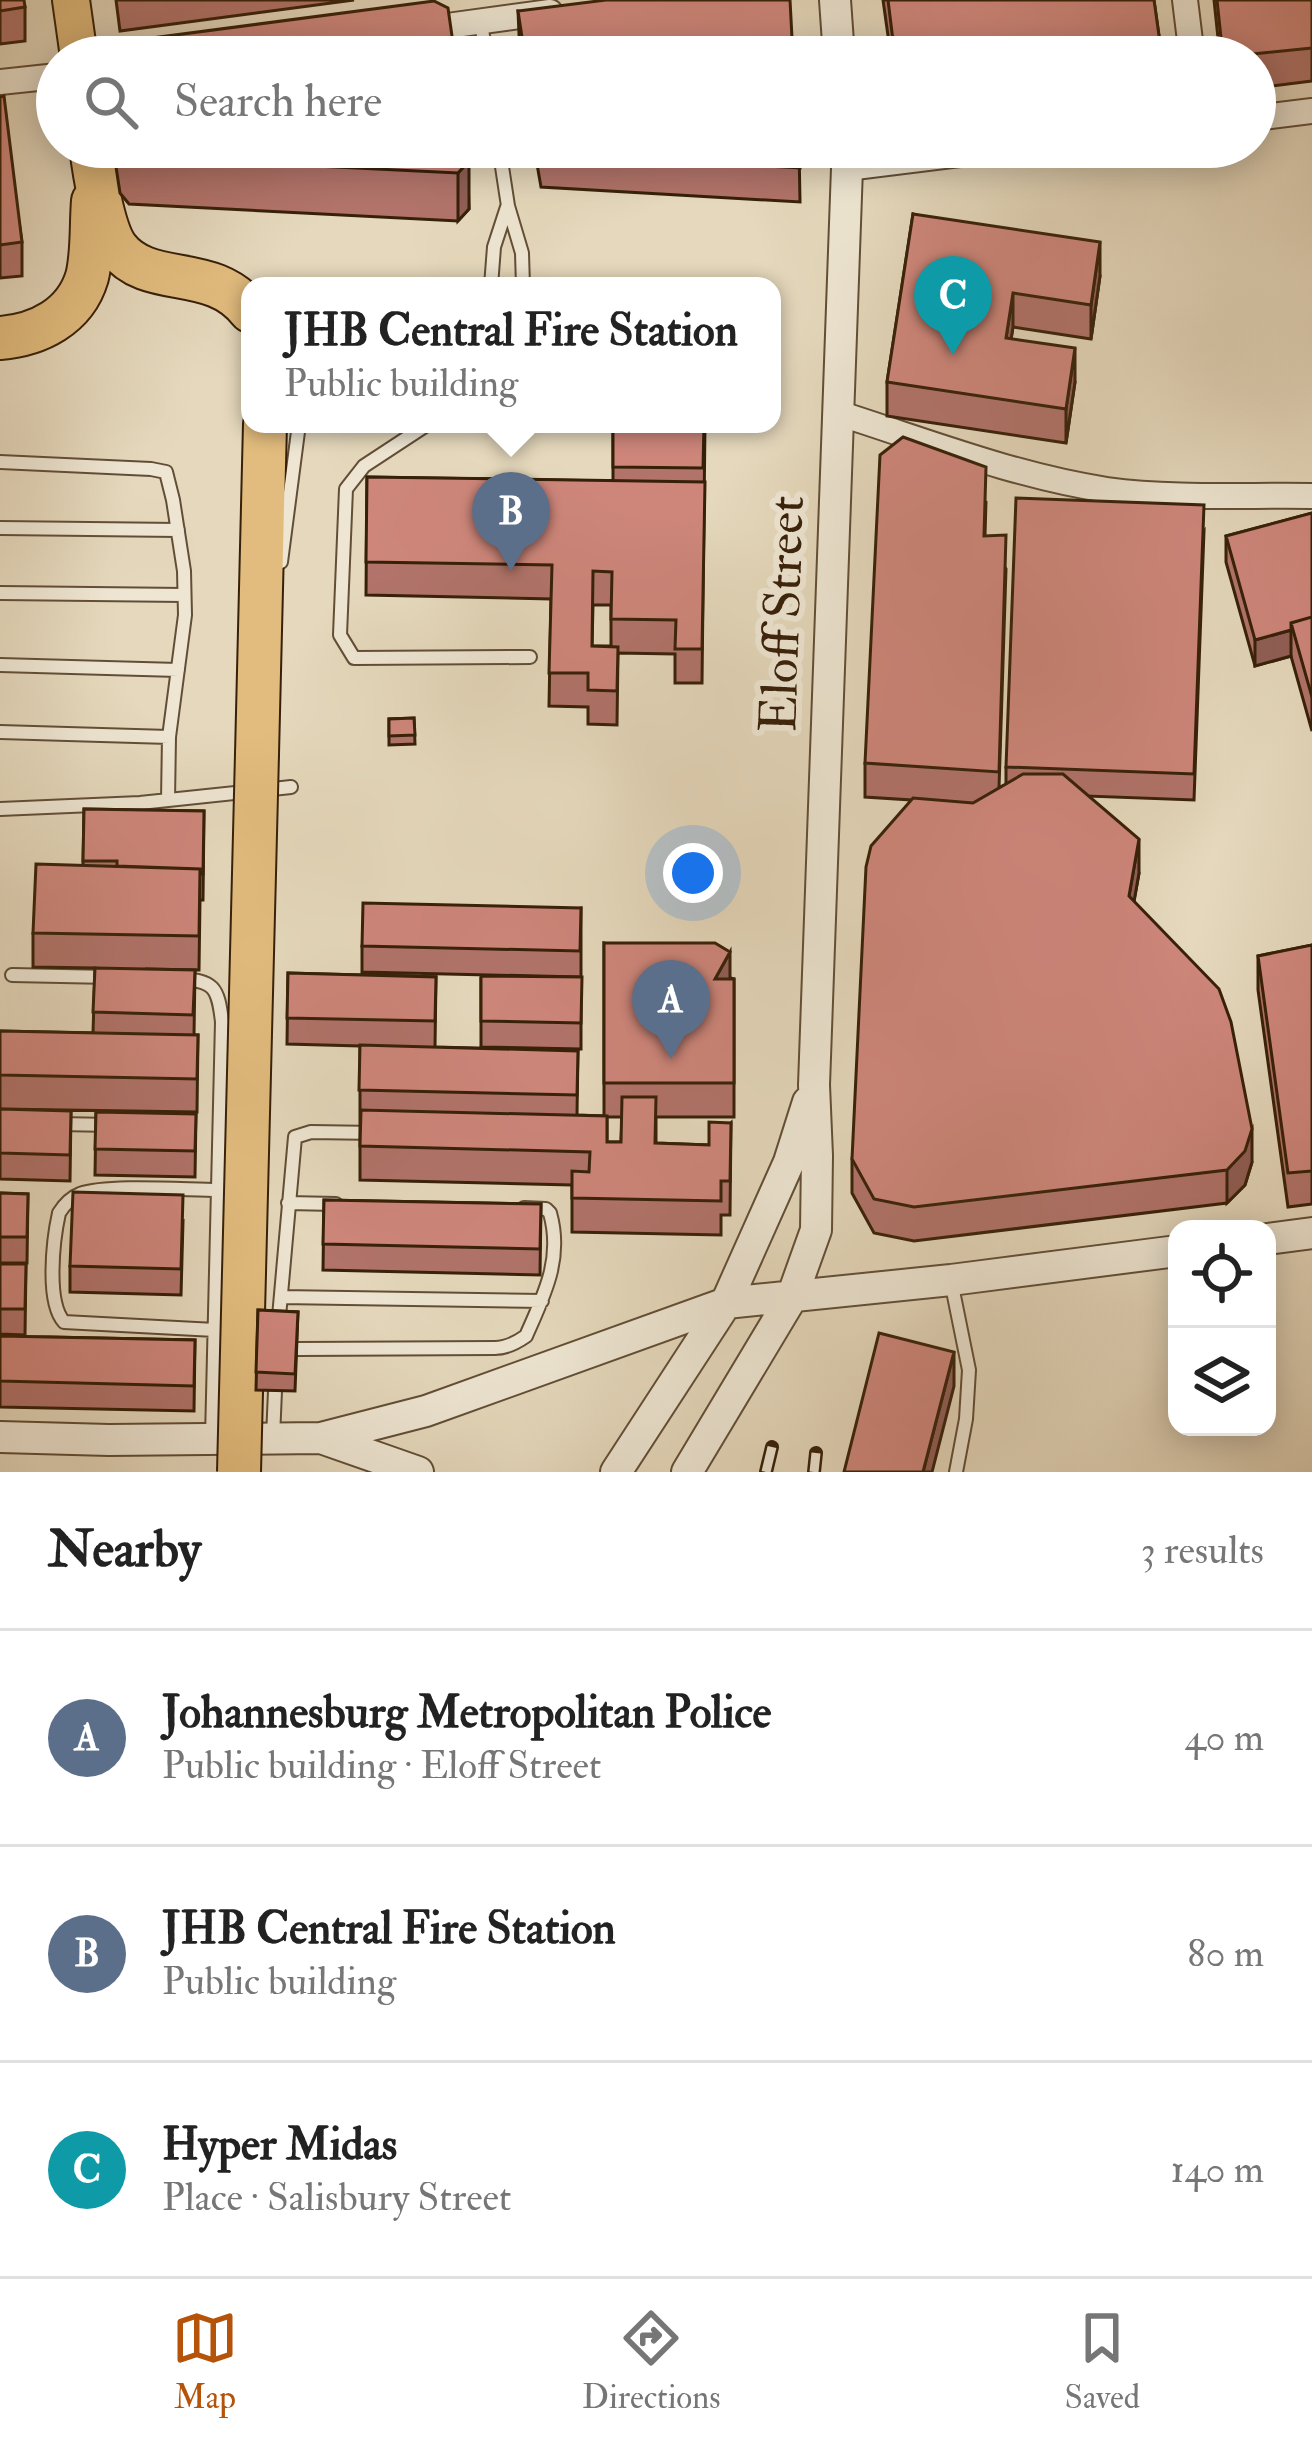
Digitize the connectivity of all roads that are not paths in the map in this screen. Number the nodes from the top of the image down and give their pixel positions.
1 (71, 0) edge
2 (836, 0) edge
3 (1185, 0) edge
4 (564, 10) edge
5 (481, 11) edge
6 (390, 34) edge
7 (77, 36) edge
8 (838, 36) edge
9 (1189, 36) edge
10 (36, 78) edge
11 (0, 82) edge
12 (1312, 111) edge
13 (1276, 115) edge
14 (93, 168) edge
15 (95, 168) edge
16 (503, 168) edge
17 (846, 168) edge
18 (508, 206) junction
19 (492, 277) edge
20 (523, 277) edge
21 (241, 301) edge
22 (0, 338) edge
23 (838, 413) junction
24 (265, 433) edge
25 (298, 433) edge
26 (414, 433) edge
27 (0, 462) edge
28 (1312, 496) edge
29 (0, 528) edge
30 (178, 530) junction
31 (281, 566) dead end
32 (0, 593) edge
33 (184, 595) junction
34 (275, 613) dead end
35 (530, 657) dead end
36 (0, 664) edge
37 (178, 670) junction
38 (0, 732) edge
39 (169, 737) junction
40 (257, 754) junction
41 (291, 788) dead end
42 (168, 800) junction
43 (0, 809) edge
44 (12, 975) dead end
45 (130, 978) edge
46 (153, 978) edge
47 (814, 1084) junction
48 (44, 1124) edge
49 (132, 1126) edge
50 (198, 1127) edge
51 (220, 1128) junction
52 (401, 1133) edge
53 (218, 1190) junction
54 (288, 1203) junction
55 (357, 1204) edge
56 (516, 1208) edge
57 (1312, 1233) edge
58 (1276, 1238) edge
59 (1168, 1251) edge
60 (951, 1280) junction
61 (280, 1297) junction
62 (791, 1297) junction
63 (542, 1301) junction
64 (726, 1303) junction
65 (278, 1329) edge
66 (215, 1330) junction
67 (297, 1349) edge
68 (275, 1391) edge
69 (0, 1437) edge
70 (273, 1438) junction
71 (321, 1438) junction
72 (212, 1439) junction
73 (239, 1472) edge
74 (418, 1472) edge
75 (616, 1472) edge
76 (687, 1472) edge
77 (956, 1472) edge

1 - 7 main road
2 - 8 street
3 - 9 street
4 - 5 street
5 - 6 street
10 - 11 street
12 - 13 street
14 - 22 highway
15 - 21 highway
16 - 18 lane
17 - 23 street, Eloff Street
18 - 19 lane
18 - 20 lane
23 - 28 street
23 - 47 street, Eloff Street
24 - 40 highway
25 - 31 lane
26 - 35 lane
27 - 30 lane
29 - 30 lane
30 - 33 lane
32 - 33 lane
33 - 37 lane
34 - 40 lane
36 - 37 lane
37 - 39 lane
38 - 39 lane
39 - 42 lane
40 - 73 highway, bridge
41 - 42 lane
42 - 43 lane
44 - 45 lane
46 - 51 lane
47 - 62 street, Eloff Street
47 - 64 street, Eloff Street
48 - 49 lane
50 - 51 lane
51 - 53 lane
52 - 54 lane
53 - 66 lane
53 - 66 lane
54 - 55 lane
54 - 61 lane
56 - 63 lane
57 - 58 street
59 - 60 street
60 - 62 street
60 - 77 lane
61 - 63 lane
61 - 65 lane
62 - 64 street
62 - 76 street, Eloff Street
63 - 67 lane
64 - 71 street
64 - 75 street, Eloff Street
66 - 72 lane
68 - 70 lane
69 - 72 street
70 - 71 street
70 - 72 street
71 - 74 street

